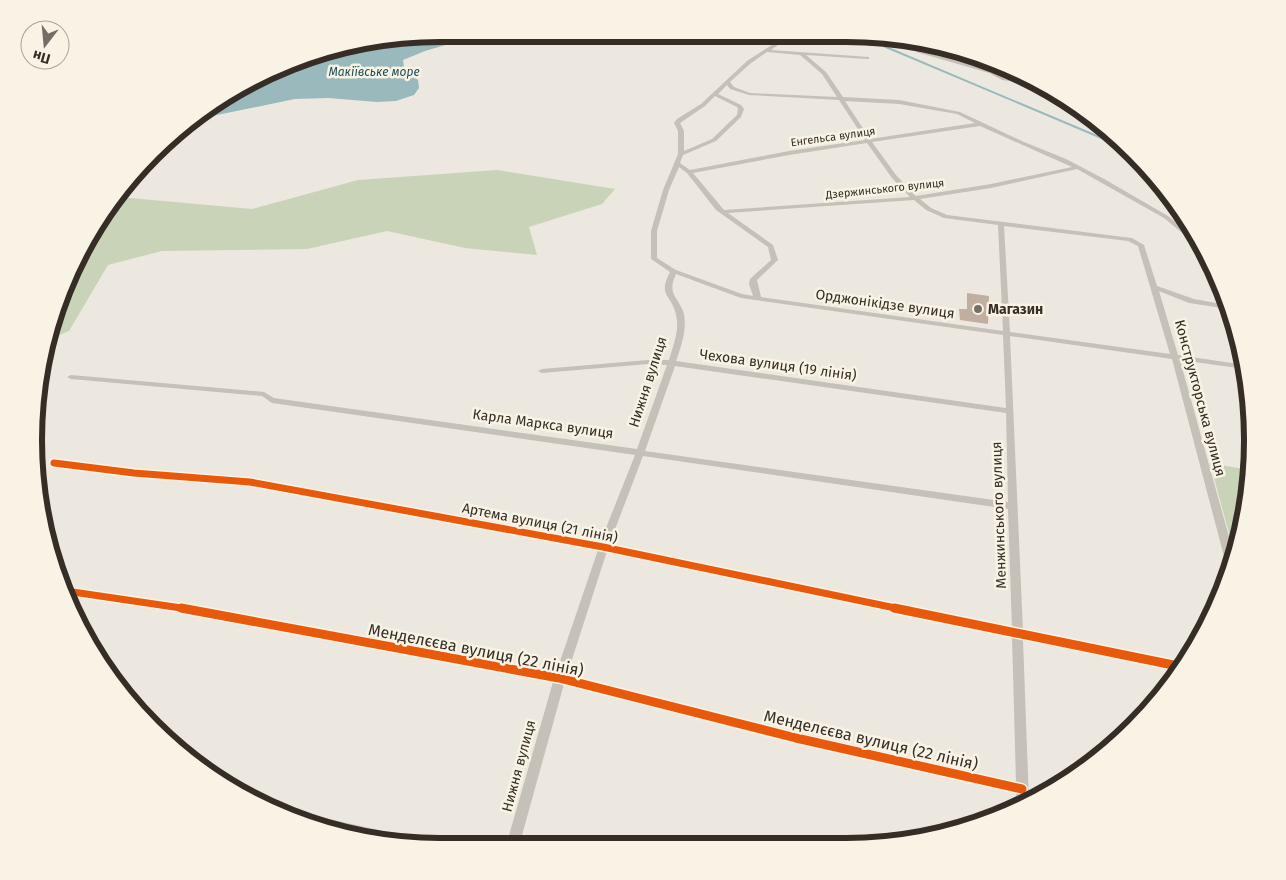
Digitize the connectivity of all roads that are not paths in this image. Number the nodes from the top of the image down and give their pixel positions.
1 (780, 42) edge
2 (768, 51) junction
3 (918, 51) dead end
4 (801, 53) junction
5 (868, 58) dead end
6 (726, 82) junction
7 (1020, 82) edge
8 (714, 94) junction
9 (840, 98) junction
10 (980, 124) junction
11 (869, 142) junction
12 (681, 154) junction
13 (676, 163) junction
14 (1078, 167) junction
15 (689, 172) junction
16 (915, 198) junction
17 (722, 212) junction
18 (1001, 224) junction
19 (1185, 233) edge
20 (674, 271) junction
21 (1154, 287) junction
22 (758, 299) junction
23 (1220, 306) edge
24 (1007, 333) junction
25 (1175, 357) junction
26 (672, 363) junction
27 (1237, 366) edge
28 (542, 371) dead end
29 (71, 377) dead end
30 (1010, 411) junction
31 (640, 452) junction
32 (54, 462) dead end
33 (1012, 506) junction
34 (604, 547) junction
35 (1227, 551) edge
36 (73, 593) edge
37 (1017, 634) junction
38 (1174, 665) edge
39 (559, 678) junction
40 (1022, 789) junction
41 (1022, 797) edge
42 (514, 838) edge

1 - 2 street
2 - 4 street
2 - 6 street
3 - 7 street
4 - 5 street
4 - 9 street
6 - 8 street
6 - 9 street
8 - 12 street
8 - 12 street
9 - 10 street
9 - 11 street
10 - 11 street, Енгельса вулиця
10 - 14 street
11 - 15 street, Енгельса вулиця
11 - 16 street
12 - 13 street
13 - 15 street
13 - 20 street, Орджонікідзе вулиця
14 - 16 street, Дзержинського вулиця
14 - 19 street
15 - 17 street
16 - 17 street, Дзержинського вулиця
16 - 18 street
17 - 22 street
18 - 21 street, Конструкторська вулиця
18 - 24 street, Менжинського вулиця
20 - 22 street, Орджонікідзе вулиця
20 - 26 street, Нижня вулиця
21 - 23 street
21 - 25 street, Конструкторська вулиця
22 - 24 street, Орджонікідзе вулиця
24 - 25 street, Орджонікідзе вулиця
24 - 30 street, Менжинського вулиця
25 - 27 street, Орджонікідзе вулиця
25 - 35 street, Конструкторська вулиця
26 - 28 street, Чехова вулиця (19 лiнiя)
26 - 30 street, Чехова вулиця (19 лiнiя)
26 - 31 street, Нижня вулиця
29 - 31 street, Карла Маркса вулиця
30 - 33 street, Менжинського вулиця
31 - 33 street, Карла Маркса вулиця
31 - 34 street, Нижня вулиця
32 - 34 street, Артема вулиця (21 лiнiя)
33 - 37 street, Менжинського вулиця
34 - 37 street, Артема вулиця (21 лiнiя)
34 - 39 street, Нижня вулиця
36 - 39 street, Менделєєва вулиця (22 лiнiя)
37 - 38 street, Артема вулиця (21 лiнiя)
37 - 40 street, Менжинського вулиця
39 - 40 street, Менделєєва вулиця (22 лiнiя)
39 - 42 street, Нижня вулиця
40 - 41 street, Менжинського вулиця

